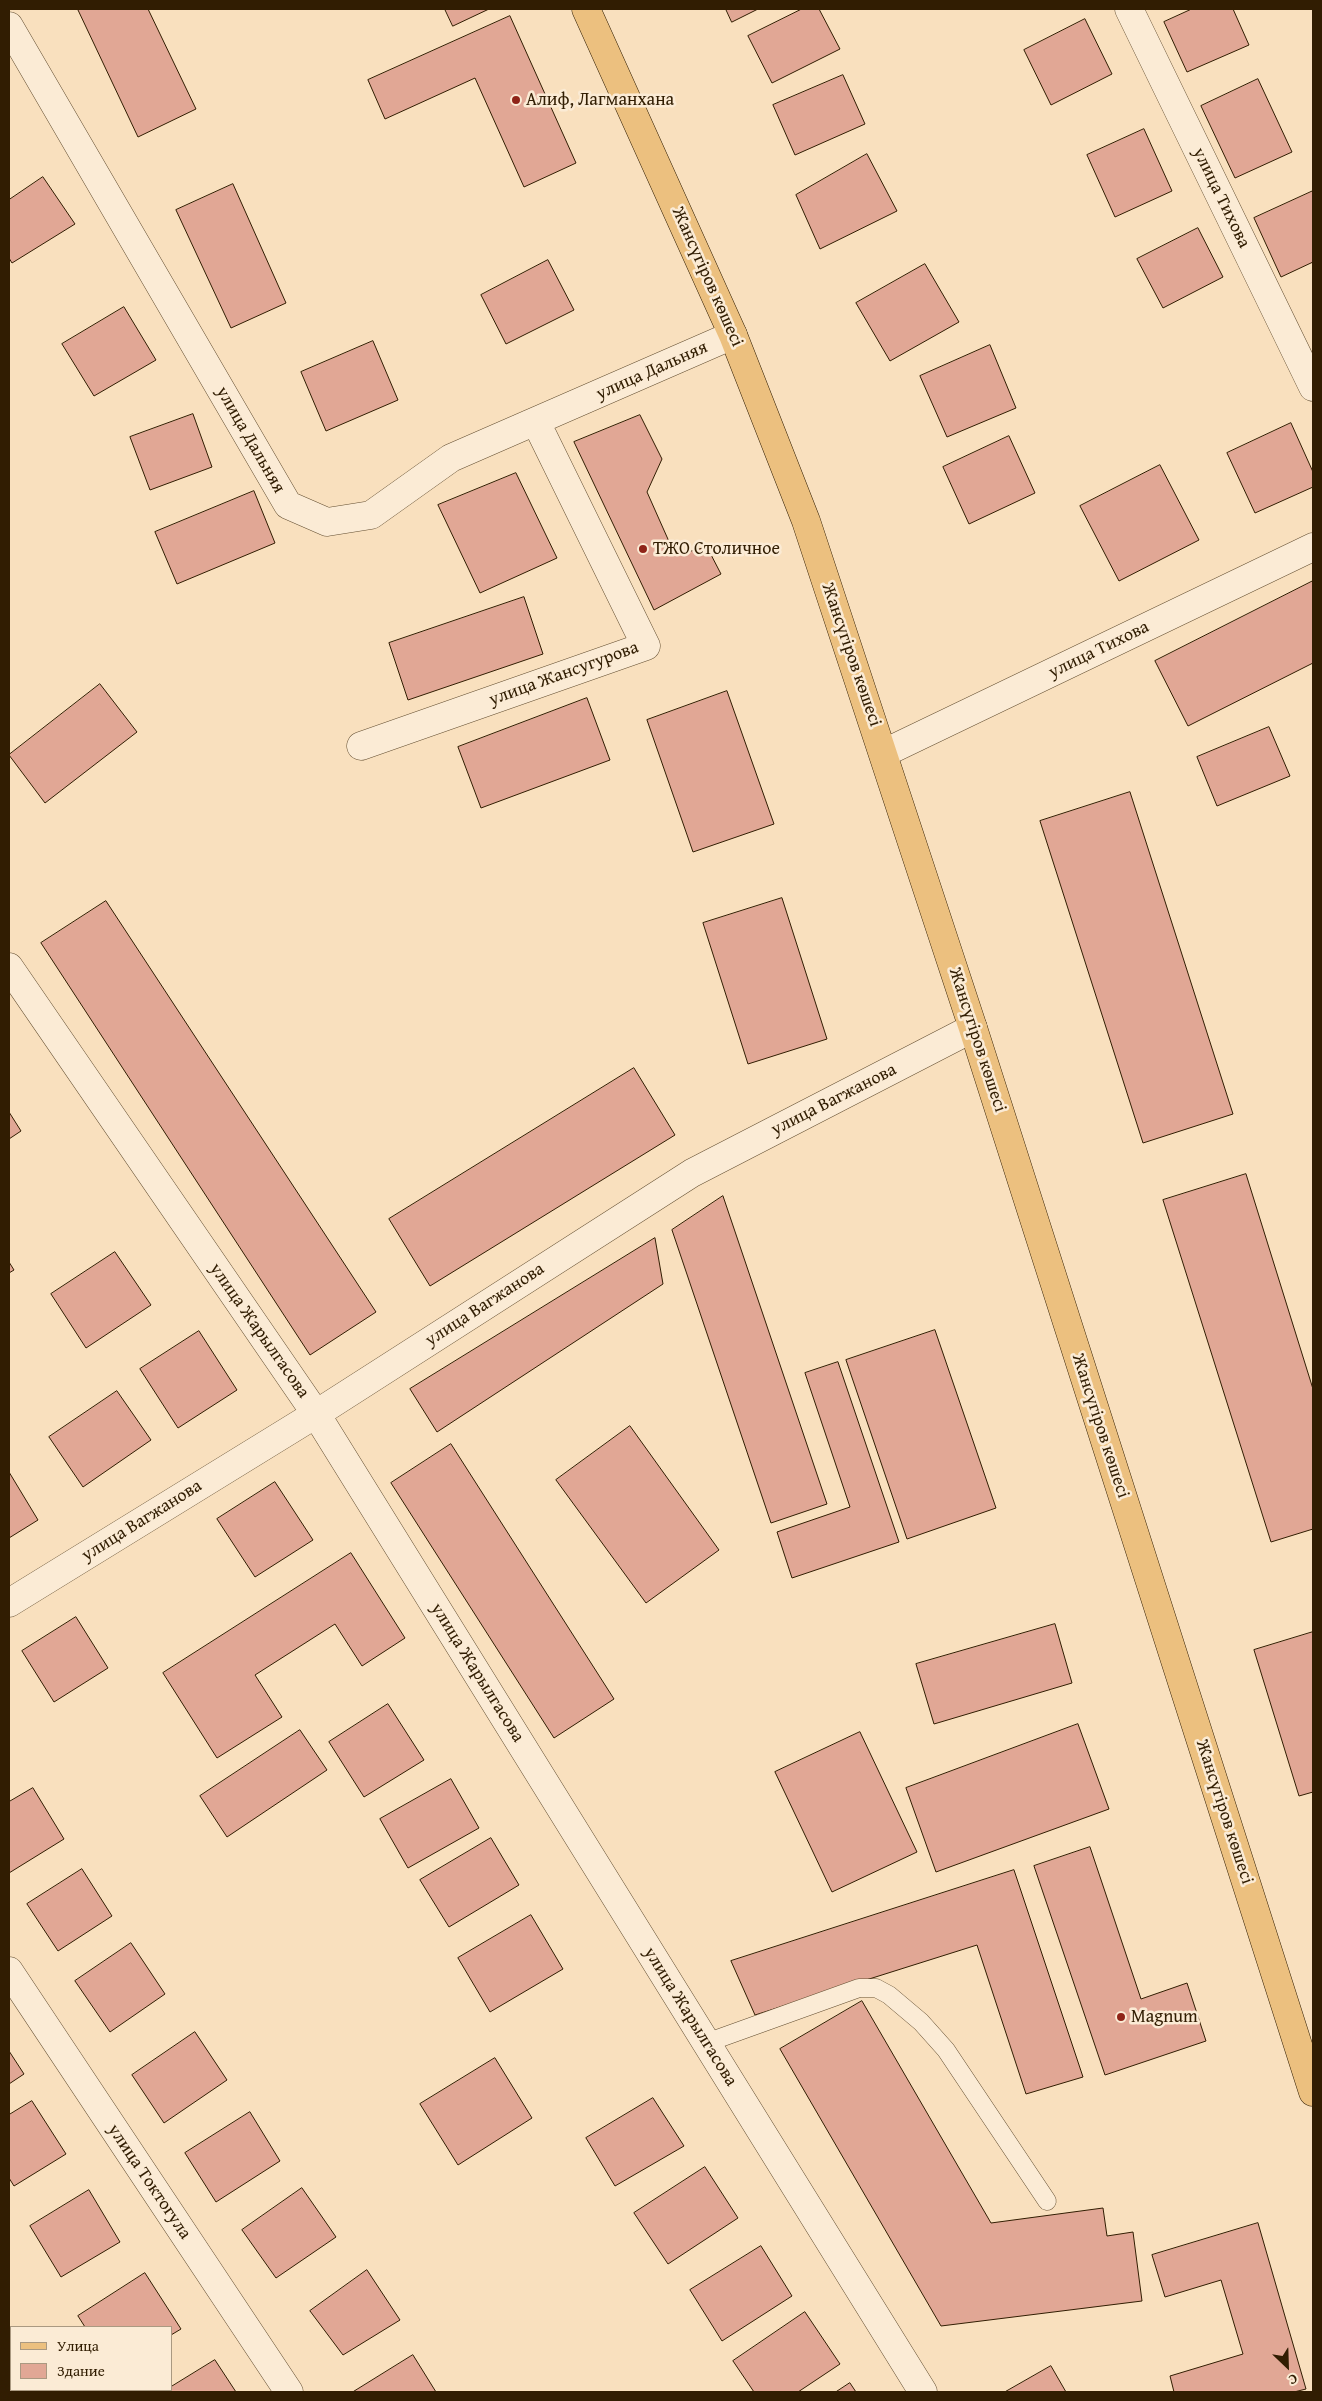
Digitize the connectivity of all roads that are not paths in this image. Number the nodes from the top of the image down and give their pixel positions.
1 (586, 9) edge
2 (1129, 9) edge
3 (9, 26) edge
4 (733, 334) junction
5 (1313, 388) edge
6 (536, 422) junction
7 (1313, 547) edge
8 (361, 746) dead end
9 (884, 753) junction
10 (9, 967) edge
11 (973, 1028) junction
12 (316, 1414) junction
13 (9, 1603) edge
14 (9, 1971) edge
15 (706, 2043) junction
16 (1313, 2092) edge
17 (1047, 2201) dead end
18 (289, 2392) edge
19 (923, 2392) edge

1 - 4 main road, Жансүгіров көшесі
2 - 5 street, улица Тихова
3 - 6 street, улица Дальняя
4 - 6 street, улица Дальняя
4 - 9 main road, Жансүгіров көшесі
6 - 8 street, улица Жансугурова
7 - 9 street, улица Тихова
9 - 11 main road, Жансүгіров көшесі
10 - 12 street, улица Жарылгасова
11 - 12 street, улица Вагжанова
11 - 16 main road, Жансүгіров көшесі
12 - 13 street, улица Вагжанова
12 - 15 street, улица Жарылгасова
14 - 18 street, улица Токтогула
15 - 17 lane
15 - 19 street, улица Жарылгасова

